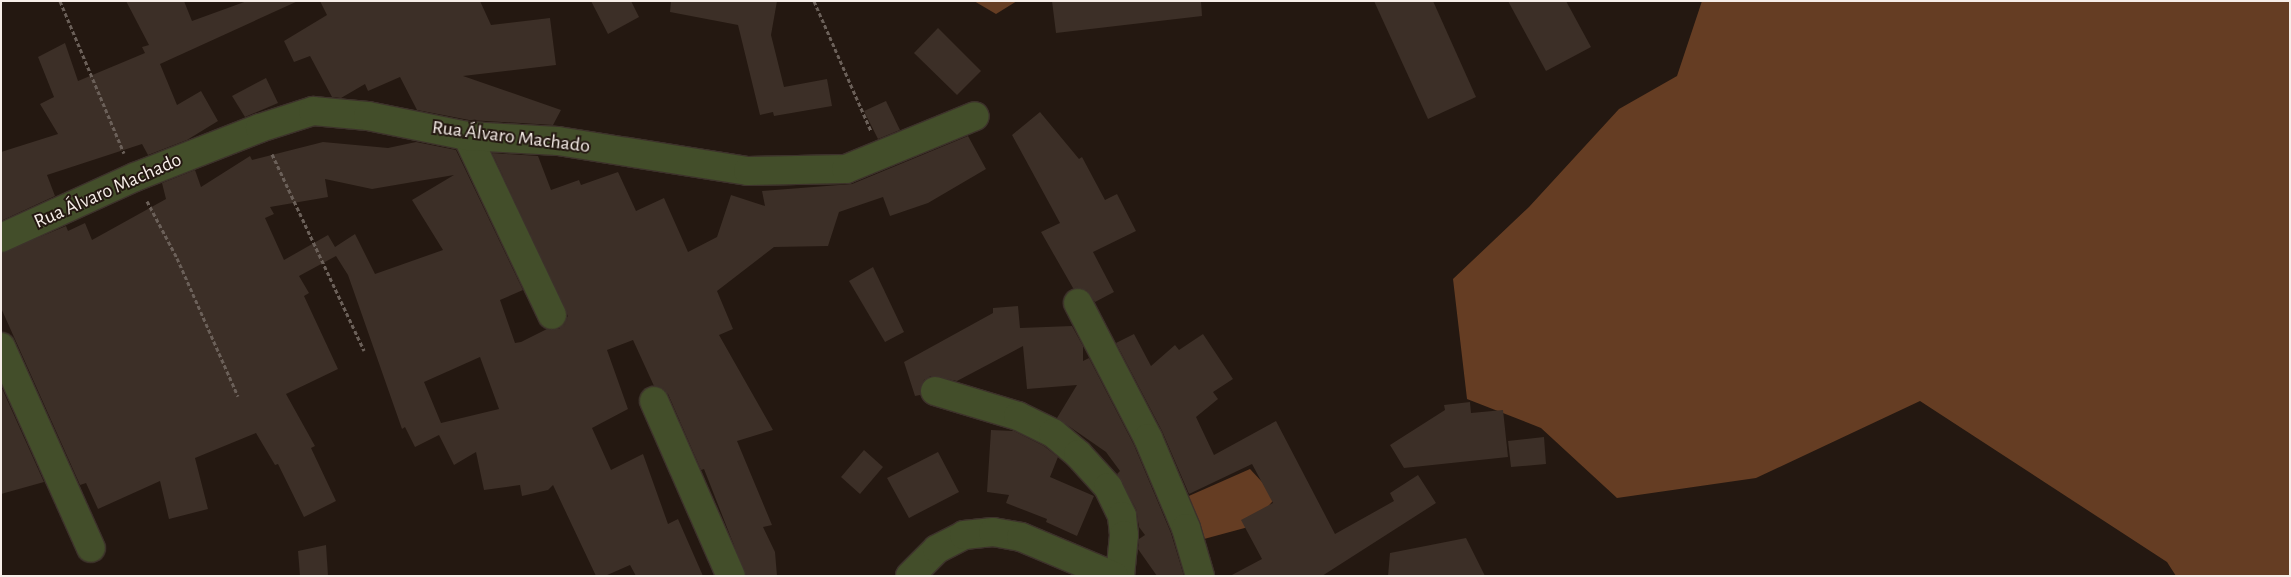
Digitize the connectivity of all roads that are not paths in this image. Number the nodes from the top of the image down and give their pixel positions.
1 (975, 116) dead end
2 (467, 136) junction
3 (1, 238) edge
4 (1078, 303) dead end
5 (552, 315) dead end
6 (1, 347) edge
7 (935, 391) dead end
8 (654, 401) dead end
9 (91, 548) dead end
10 (1067, 565) edge
11 (731, 576) edge
12 (910, 576) edge
13 (1114, 576) edge
14 (1120, 576) edge
15 (1200, 576) edge

1 - 2 street, Rua Álvaro Machado
2 - 3 street, Rua Álvaro Machado
2 - 5 street
4 - 15 street
6 - 9 street
7 - 14 street
8 - 11 street
10 - 12 street
10 - 13 street

